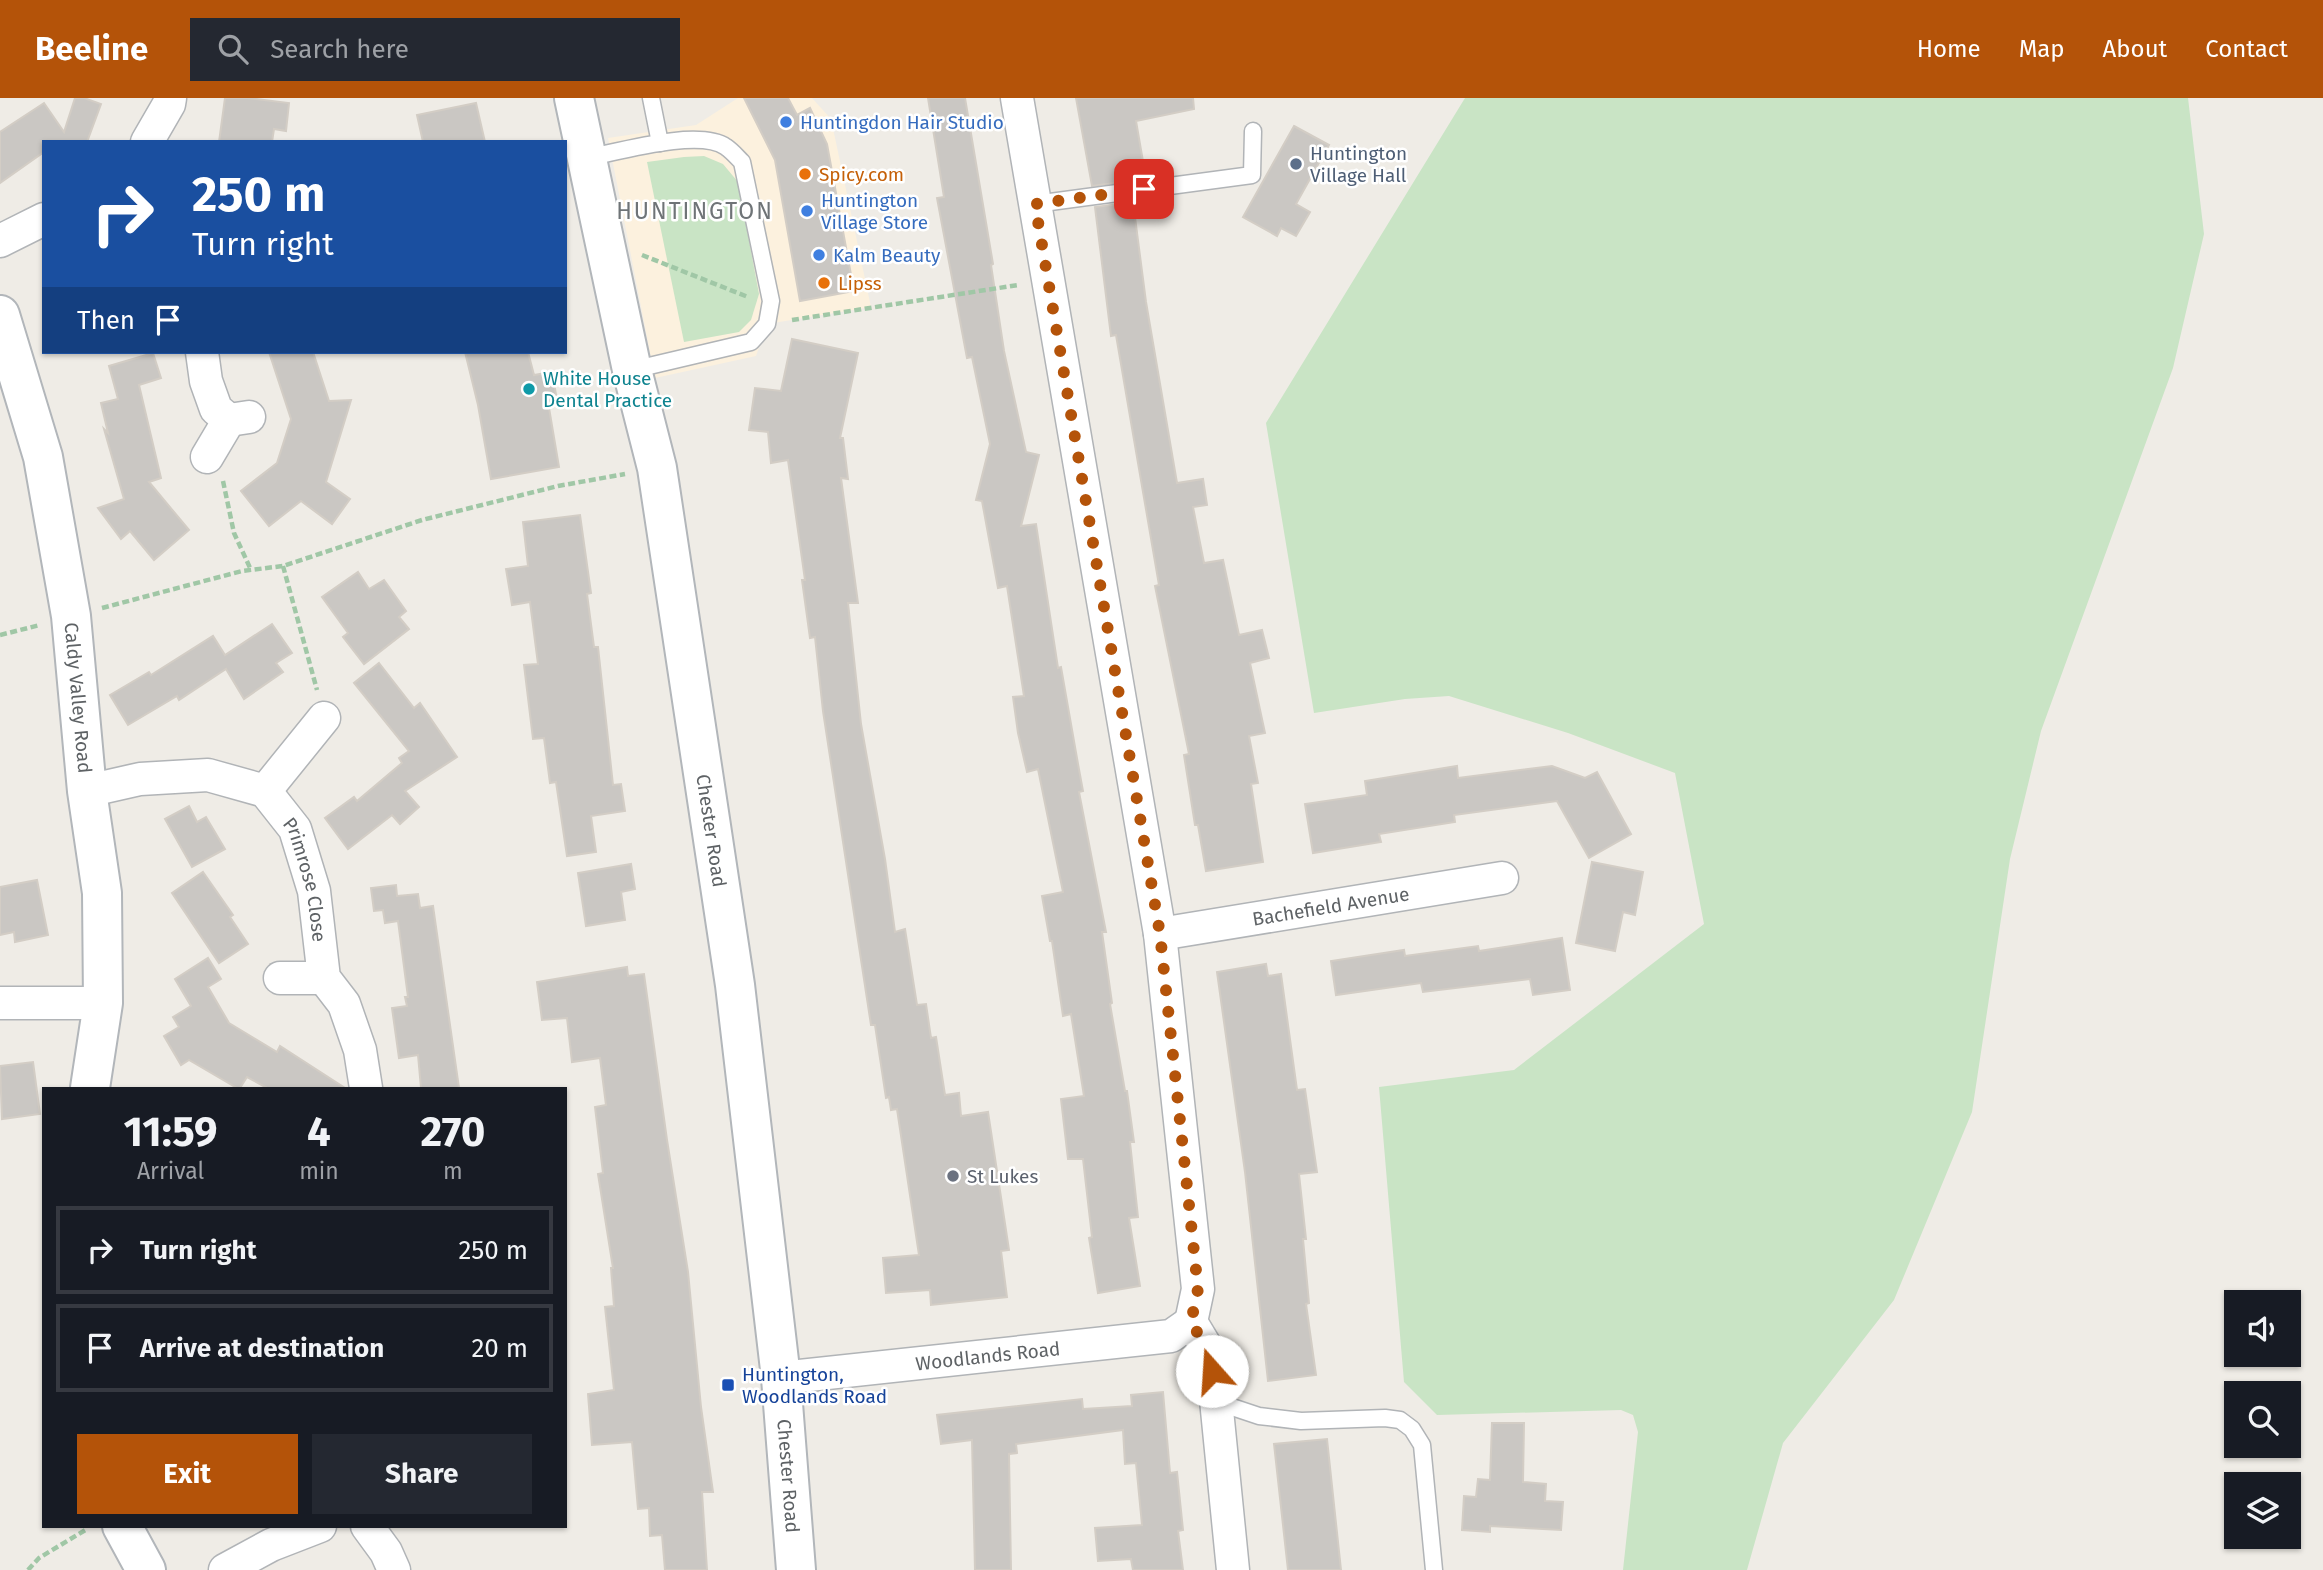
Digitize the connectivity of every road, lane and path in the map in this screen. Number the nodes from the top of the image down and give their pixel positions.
1 (170, 98) edge
2 (574, 98) edge
3 (651, 98) edge
4 (1017, 98) edge
5 (1253, 131) dead end
6 (148, 140) edge
7 (660, 143) junction
8 (586, 158) junction
9 (1035, 204) junction
10 (42, 220) edge
11 (606, 240) junction
12 (0, 241) edge
13 (1047, 281) junction
14 (772, 307) junction
15 (0, 315) edge
16 (767, 324) junction
17 (202, 354) edge
18 (632, 370) junction
19 (226, 433) joint
20 (657, 468) junction
21 (283, 566) junction
22 (251, 570) junction
23 (71, 616) junction
24 (0, 635) edge
25 (324, 718) joint
26 (87, 791) junction
27 (265, 791) junction
28 (1502, 878) dead end
29 (1160, 934) junction
30 (280, 978) dead end
31 (324, 978) junction
32 (0, 1003) edge
33 (103, 1003) junction
34 (90, 1087) edge
35 (366, 1087) edge
36 (1191, 1322) junction
37 (781, 1378) junction
38 (1215, 1390) junction
39 (89, 1528) edge
40 (123, 1528) edge
41 (315, 1528) edge
42 (368, 1528) edge
43 (28, 1570) edge
44 (146, 1570) edge
45 (225, 1570) edge
46 (394, 1570) edge
47 (796, 1570) edge
48 (1233, 1570) edge
49 (1434, 1570) edge

1 - 6 street
2 - 8 main road, Chester Road
3 - 7 lane
4 - 9 street
5 - 9 lane
7 - 8 lane
7 - 14 lane
8 - 11 main road, Chester Road
9 - 13 street
10 - 12 street
11 - 14 path
11 - 18 main road, Chester Road
13 - 16 path
13 - 29 street
14 - 16 lane
15 - 23 main road, Caldy Valley Road
16 - 18 lane
17 - 19 street
18 - 20 main road, Chester Road
19 - 22 path
20 - 21 path
20 - 37 main road, Chester Road
21 - 22 path
21 - 25 path
22 - 23 path
23 - 24 path
23 - 26 main road, Caldy Valley Road
25 - 27 street
26 - 27 street
26 - 33 main road, Caldy Valley Road
27 - 31 street, Primrose Close
28 - 29 street, Bachefield Avenue
29 - 36 street
30 - 31 street
31 - 35 street, Primrose Close
32 - 33 street
33 - 34 main road, Caldy Valley Road
36 - 37 street, Woodlands Road
36 - 38 street
37 - 47 main road, Chester Road
38 - 48 street
38 - 49 lane
39 - 43 path
40 - 44 main road
41 - 45 street
42 - 46 street

